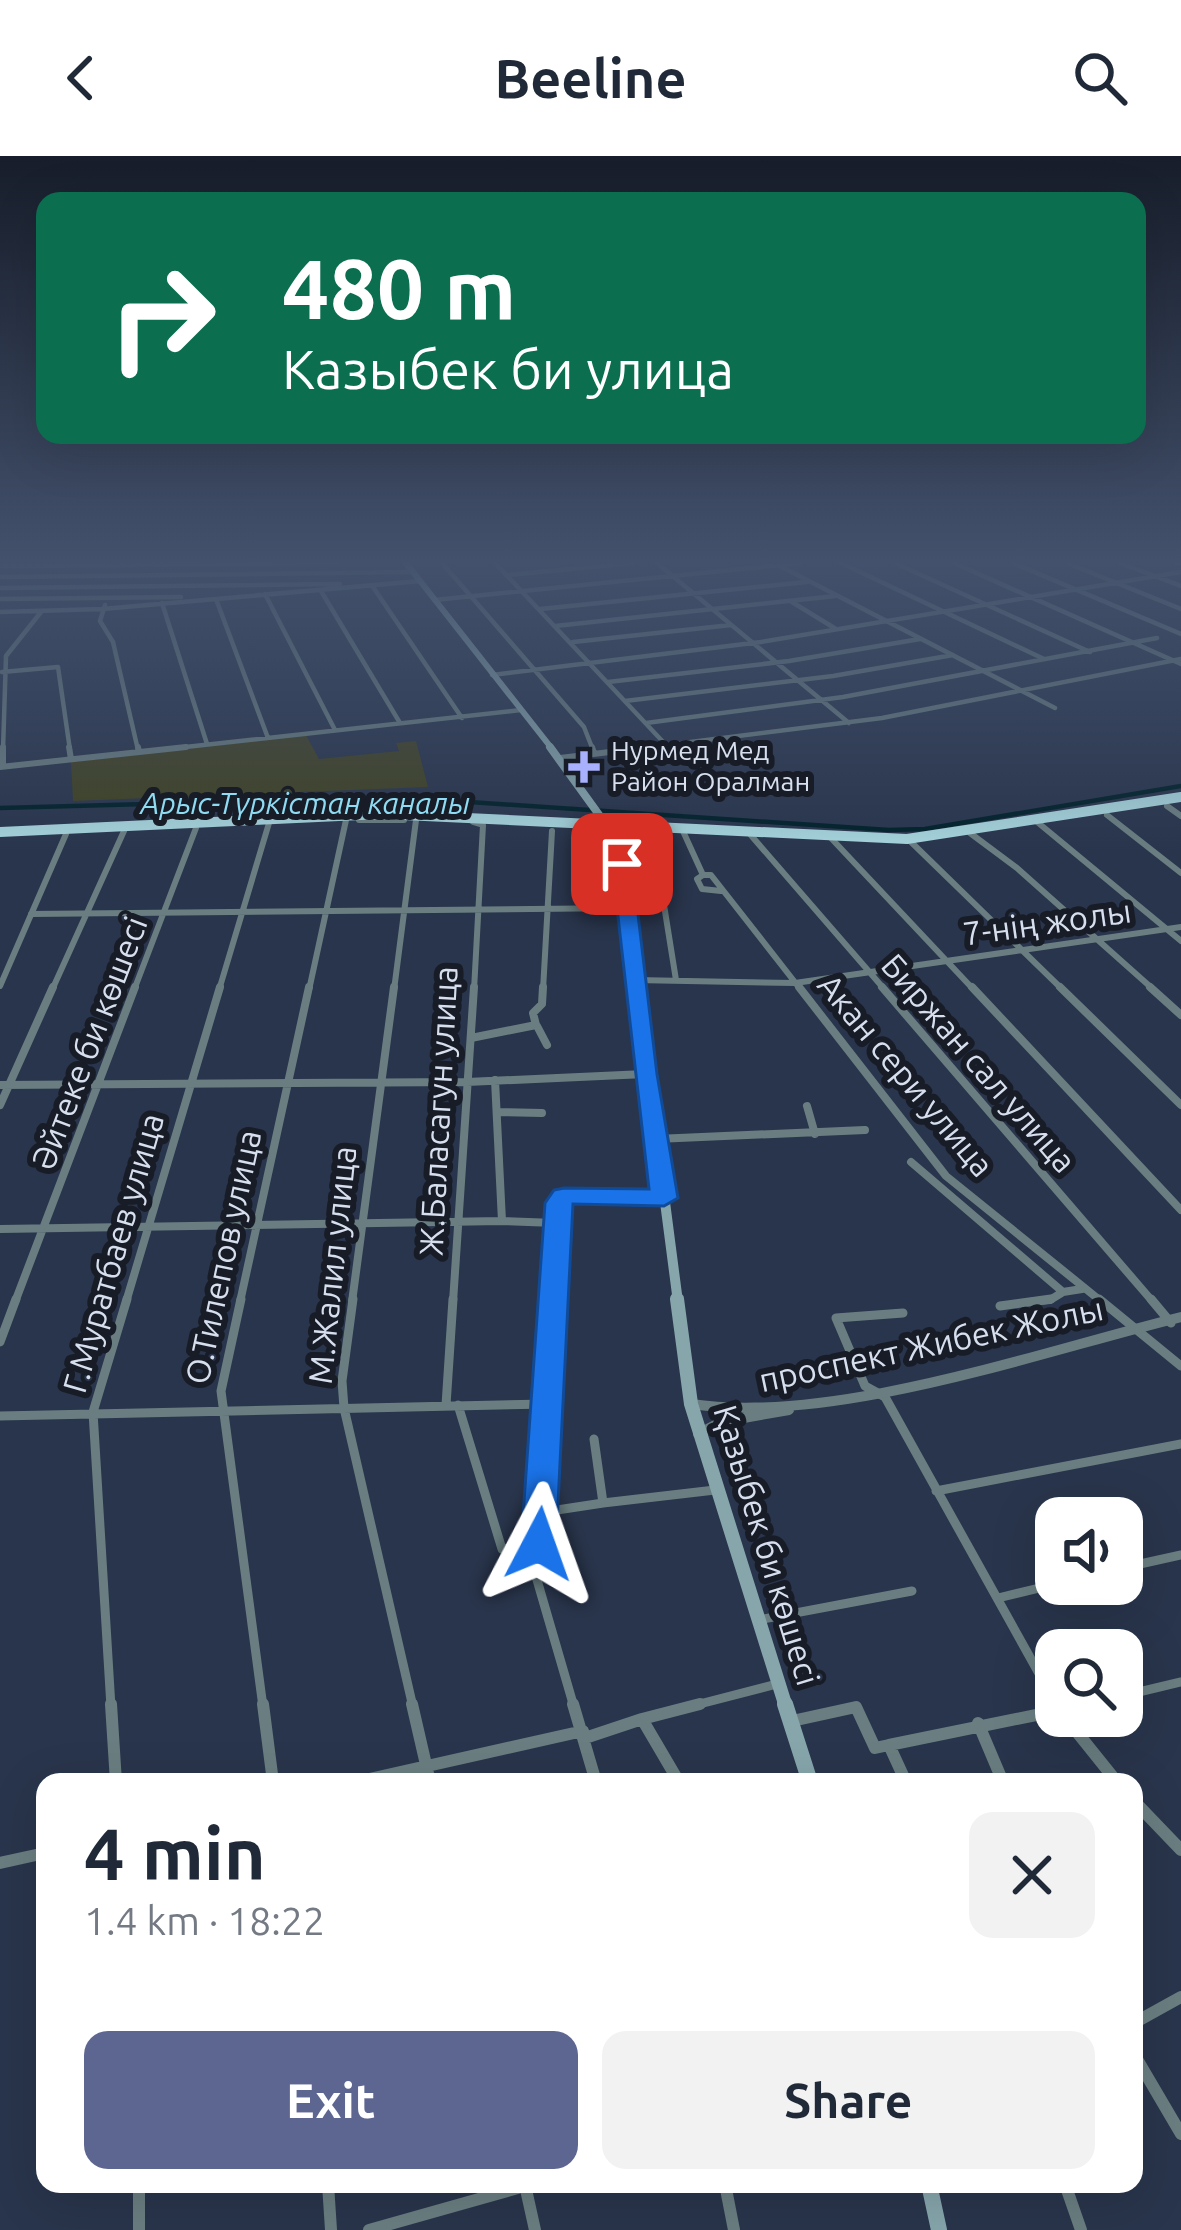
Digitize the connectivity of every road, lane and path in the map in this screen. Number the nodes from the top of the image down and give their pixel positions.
1 (117, 660) edge
2 (180, 660) edge
3 (238, 660) edge
4 (299, 660) edge
5 (362, 660) edge
6 (422, 660) edge
7 (480, 660) edge
8 (525, 660) edge
9 (586, 660) edge
10 (616, 660) edge
11 (772, 660) edge
12 (795, 660) edge
13 (924, 660) edge
14 (961, 660) edge
15 (1045, 660) edge
16 (1179, 661) edge
17 (589, 663) junction
18 (776, 663) junction
19 (534, 670) junction
20 (985, 672) junction
21 (2, 673) edge
22 (492, 675) junction
23 (800, 681) junction
24 (608, 682) junction
25 (1021, 690) junction
26 (1, 697) edge
27 (824, 700) junction
28 (626, 701) junction
29 (1055, 708) dead end
30 (521, 710) junction
31 (462, 718) junction
32 (400, 723) junction
33 (646, 723) junction
34 (849, 723) junction
35 (335, 730) junction
36 (268, 737) junction
37 (207, 744) junction
38 (666, 746) junction
39 (139, 752) junction
40 (595, 754) junction
41 (560, 758) junction
42 (71, 759) junction
43 (2, 767) edge
44 (1181, 795) edge
45 (1167, 806) dead end
46 (1107, 815) dead end
47 (1181, 816) edge
48 (346, 820) junction
49 (416, 820) junction
50 (608, 821) junction
51 (1036, 821) junction
52 (269, 823) junction
53 (555, 827) junction
54 (196, 828) junction
55 (647, 828) junction
56 (682, 829) junction
57 (124, 831) junction
58 (970, 832) junction
59 (0, 833) edge
60 (749, 833) junction
61 (66, 834) junction
62 (830, 837) junction
63 (908, 839) junction
64 (618, 843) junction
65 (1181, 873) edge
66 (703, 875) junction
67 (721, 891) junction
68 (626, 906) junction
69 (479, 908) junction
70 (546, 908) junction
71 (326, 909) junction
72 (404, 909) junction
73 (244, 910) junction
74 (164, 912) junction
75 (88, 913) junction
76 (31, 914) junction
77 (1181, 927) edge
78 (1167, 929) junction
79 (1095, 939) junction
80 (1181, 941) edge
81 (1021, 950) junction
82 (944, 961) junction
83 (869, 972) junction
84 (633, 980) junction
85 (676, 980) junction
86 (795, 983) junction
87 (0, 986) edge
88 (1181, 1016) edge
89 (536, 1025) junction
90 (471, 1039) junction
91 (547, 1046) dead end
92 (645, 1074) junction
93 (571, 1077) junction
94 (495, 1080) junction
95 (467, 1082) junction
96 (381, 1083) junction
97 (5, 1084) edge
98 (286, 1084) junction
99 (100, 1085) junction
100 (191, 1085) junction
101 (573, 1089) dead end
102 (1181, 1105) edge
103 (0, 1106) edge
104 (807, 1106) dead end
105 (498, 1112) junction
106 (542, 1113) dead end
107 (865, 1130) dead end
108 (815, 1134) junction
109 (656, 1139) junction
110 (910, 1162) dead end
111 (664, 1198) junction
112 (1181, 1210) edge
113 (458, 1221) junction
114 (502, 1221) junction
115 (257, 1223) junction
116 (361, 1223) junction
117 (554, 1223) junction
118 (148, 1224) junction
119 (0, 1229) edge
120 (41, 1229) junction
121 (1082, 1289) junction
122 (1063, 1292) junction
123 (1000, 1306) dead end
124 (904, 1313) dead end
125 (1176, 1321) edge
126 (1137, 1330) junction
127 (0, 1342) edge
128 (1181, 1366) edge
129 (879, 1391) junction
130 (547, 1404) junction
131 (691, 1404) junction
132 (452, 1405) junction
133 (344, 1408) junction
134 (220, 1410) junction
135 (93, 1412) junction
136 (0, 1416) edge
137 (698, 1434) junction
138 (594, 1439) dead end
139 (1181, 1444) edge
140 (715, 1490) junction
141 (936, 1491) junction
142 (603, 1503) junction
143 (544, 1512) junction
144 (539, 1544) junction
145 (1181, 1555) edge
146 (1143, 1563) edge
147 (1035, 1589) edge
148 (912, 1591) dead end
149 (998, 1598) junction
150 (757, 1620) junction
151 (1035, 1668) edge
152 (1181, 1682) edge
153 (777, 1684) junction
154 (1143, 1691) edge
155 (1035, 1715) edge
156 (642, 1719) junction
157 (792, 1721) junction
158 (978, 1724) junction
159 (584, 1734) junction
160 (1080, 1737) edge
161 (889, 1745) junction
162 (425, 1764) junction
163 (115, 1773) edge
164 (272, 1773) edge
165 (390, 1773) edge
166 (428, 1773) edge
167 (594, 1773) edge
168 (674, 1773) edge
169 (808, 1773) edge
170 (902, 1773) edge
171 (999, 1773) edge
172 (1110, 1773) edge
173 (1143, 1810) edge
174 (1181, 1850) edge
175 (36, 1855) edge
176 (0, 1863) edge
177 (1181, 1997) edge
178 (1143, 2018) edge
179 (1143, 2079) edge
180 (1181, 2134) edge
181 (139, 2193) edge
182 (329, 2193) edge
183 (499, 2193) edge
184 (528, 2193) edge
185 (727, 2193) edge
186 (930, 2193) edge
187 (1068, 2193) edge
188 (139, 2230) edge
189 (331, 2230) edge
190 (369, 2230) edge
191 (535, 2230) edge
192 (734, 2230) edge
193 (940, 2230) edge
194 (1081, 2230) edge

1 - 39 street
2 - 37 street
3 - 36 street
4 - 35 street
5 - 32 street
6 - 31 street
7 - 22 main road, Қазыбек би көшесі
8 - 19 street
9 - 17 street
10 - 17 street
11 - 18 street
12 - 18 street
13 - 23 street
14 - 20 street
15 - 20 street
16 - 25 street
17 - 19 street
17 - 24 street
18 - 23 street
18 - 24 street
19 - 22 street
19 - 40 street
20 - 25 street
20 - 27 street
21 - 26 street
21 - 42 street
22 - 30 main road, Қазыбек би көшесі
23 - 27 street
23 - 28 street
24 - 28 street
25 - 29 street
25 - 34 street
26 - 43 street
27 - 33 street
27 - 34 street
28 - 33 street
30 - 31 street
30 - 41 main road, Қазыбек би көшесі
31 - 32 street
32 - 35 street
33 - 38 street
34 - 38 street
35 - 36 street
36 - 37 street
37 - 39 street
38 - 40 street
39 - 42 street
40 - 41 street
41 - 50 main road, Қазыбек би көшесі
42 - 43 street
44 - 50 highway
44 - 51 highway
45 - 47 street
46 - 65 street
48 - 49 street
48 - 52 street
48 - 71 street, О.Тилепов улица
49 - 69 street, Ж.Баласагун улица
49 - 72 street, М.Жалил улица
50 - 53 highway
50 - 55 highway
50 - 59 highway
50 - 64 main road, Қазыбек би көшесі
51 - 58 highway
51 - 78 street
52 - 54 street
52 - 73 street, Г.Муратбаев улица
53 - 59 highway
53 - 64 highway
53 - 70 street
54 - 57 street
54 - 74 street, Әйтеке би көшесі
55 - 56 highway
55 - 64 highway
56 - 60 highway
56 - 66 street, Акан сери улица
57 - 61 street
57 - 75 street
58 - 63 highway
58 - 79 street
59 - 61 street
60 - 62 highway
60 - 83 street, Биржан сал улица
61 - 76 street
62 - 63 highway
62 - 82 street
63 - 81 street
64 - 68 main road, Қазыбек би көшесі
66 - 67 street, Акан сери улица
66 - 67 street, Акан сери улица
67 - 86 street, Акан сери улица
68 - 70 street
68 - 84 main road, Қазыбек би көшесі
68 - 85 street
69 - 70 street
69 - 72 street
69 - 90 street, Ж.Баласагун улица
70 - 89 street
71 - 72 street
71 - 73 street
71 - 98 street, О.Тилепов улица
72 - 96 street, М.Жалил улица
73 - 74 street
73 - 100 street, Г.Муратбаев улица
74 - 75 street
74 - 99 street, Әйтеке би көшесі
75 - 76 street
75 - 97 street
76 - 87 street
77 - 78 street, 7-нің жолы
78 - 79 street, 7-нің жолы
78 - 80 street
79 - 81 street, 7-нің жолы
79 - 88 street
81 - 82 street, 7-нің жолы
81 - 102 street
82 - 83 street, 7-нің жолы
82 - 112 street
83 - 86 street, 7-нің жолы
83 - 125 street, Биржан сал улица
84 - 85 street, 7-нің жолы
84 - 92 main road, Қазыбек би көшесі
85 - 86 street, 7-нің жолы
86 - 121 street, Акан сери улица
89 - 90 street
89 - 91 street
90 - 95 street, Ж.Баласагун улица
92 - 93 street
92 - 109 main road, Қазыбек би көшесі
93 - 94 street
93 - 101 street
94 - 95 street
94 - 105 street
95 - 96 street
95 - 113 street, Ж.Баласагун улица
96 - 98 street
96 - 116 street, М.Жалил улица
97 - 99 street
97 - 103 street
98 - 100 street
98 - 115 street, О.Тилепов улица
99 - 100 street
99 - 120 street, Әйтеке би көшесі
100 - 118 street, Г.Муратбаев улица
104 - 108 street
105 - 106 street
105 - 114 street
107 - 108 street
108 - 109 street
109 - 111 main road, Қазыбек би көшесі
110 - 122 street
111 - 117 street
111 - 131 main road, Қазыбек би көшесі
113 - 114 street
113 - 116 street
113 - 132 street, Ж.Баласагун улица
114 - 117 street
115 - 116 street
115 - 118 street
115 - 134 street, О.Тилепов улица
116 - 133 street, М.Жалил улица
117 - 130 street
118 - 120 street
118 - 135 street, Г.Муратбаев улица
119 - 120 street
120 - 127 street, Әйтеке би көшесі
121 - 122 street
121 - 126 street, Акан сери улица
122 - 123 street
124 - 129 street
125 - 126 street, проспект Жибек Жолы
126 - 128 street, Акан сери улица
126 - 129 street, проспект Жибек Жолы
129 - 131 street, проспект Жибек Жолы
129 - 137 street, проспект Жибек Жолы
129 - 141 street
130 - 132 street
130 - 143 street
131 - 137 main road, Қазыбек би көшесі
132 - 133 street
132 - 144 street, Ж.Баласагун улица
133 - 134 street
133 - 162 street, М.Жалил улица
134 - 135 street
134 - 164 street, О.Тилепов улица
135 - 136 street
135 - 163 street, Г.Муратбаев улица
137 - 140 main road, Қазыбек би көшесі
138 - 142 street
139 - 141 street
140 - 142 street
140 - 150 main road, Қазыбек би көшесі
141 - 149 street
142 - 143 street
143 - 144 street
144 - 159 street
145 - 146 street
147 - 149 street
148 - 150 street
149 - 151 street
150 - 153 main road, Қазыбек би көшесі
152 - 154 street
153 - 156 street
153 - 157 main road, Қазыбек би көшесі
155 - 158 street
156 - 159 street
156 - 168 street
157 - 161 street
157 - 169 main road, Қазыбек би көшесі
158 - 161 street
158 - 171 street
159 - 162 street
159 - 167 street
160 - 172 street
161 - 170 street
162 - 165 street
162 - 166 street, М.Жалил улица
173 - 174 street
175 - 176 street
177 - 178 street
179 - 180 street
181 - 188 street
182 - 189 street
183 - 190 street
184 - 191 street
185 - 192 street
186 - 193 main road
187 - 194 street

